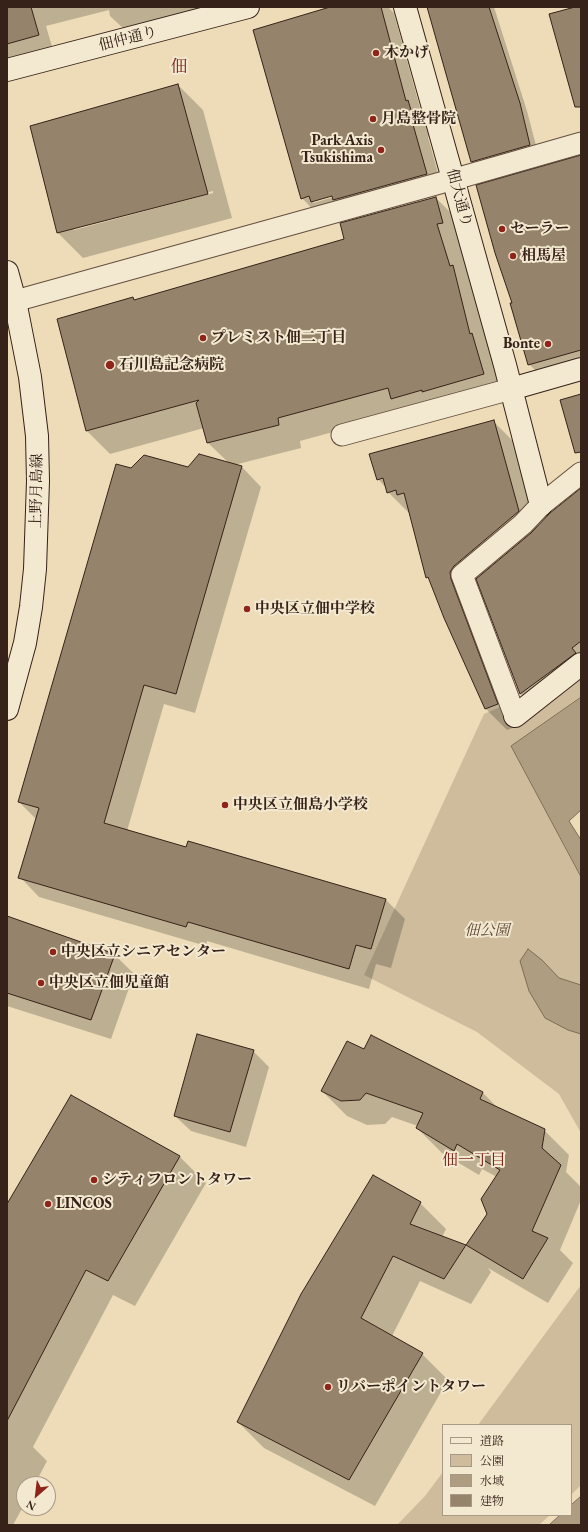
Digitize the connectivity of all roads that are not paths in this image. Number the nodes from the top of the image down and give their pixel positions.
1 (248, 7) edge
2 (404, 7) edge
3 (7, 70) edge
4 (581, 143) edge
5 (454, 180) junction
6 (7, 272) edge
7 (15, 301) junction
8 (581, 369) edge
9 (511, 389) junction
10 (342, 435) dead end
11 (581, 473) edge
12 (541, 505) junction
13 (581, 664) edge
14 (7, 709) edge
15 (515, 716) joint

1 - 3 street, 佃仲通り
2 - 5 street, 佃大通り
4 - 5 street
5 - 7 street
5 - 9 street, 佃大通り
6 - 7 street, 上野月島線
7 - 14 street, 上野月島線
8 - 9 street
9 - 10 street
9 - 12 street, 佃大通り
11 - 12 street
12 - 15 street
13 - 15 street

